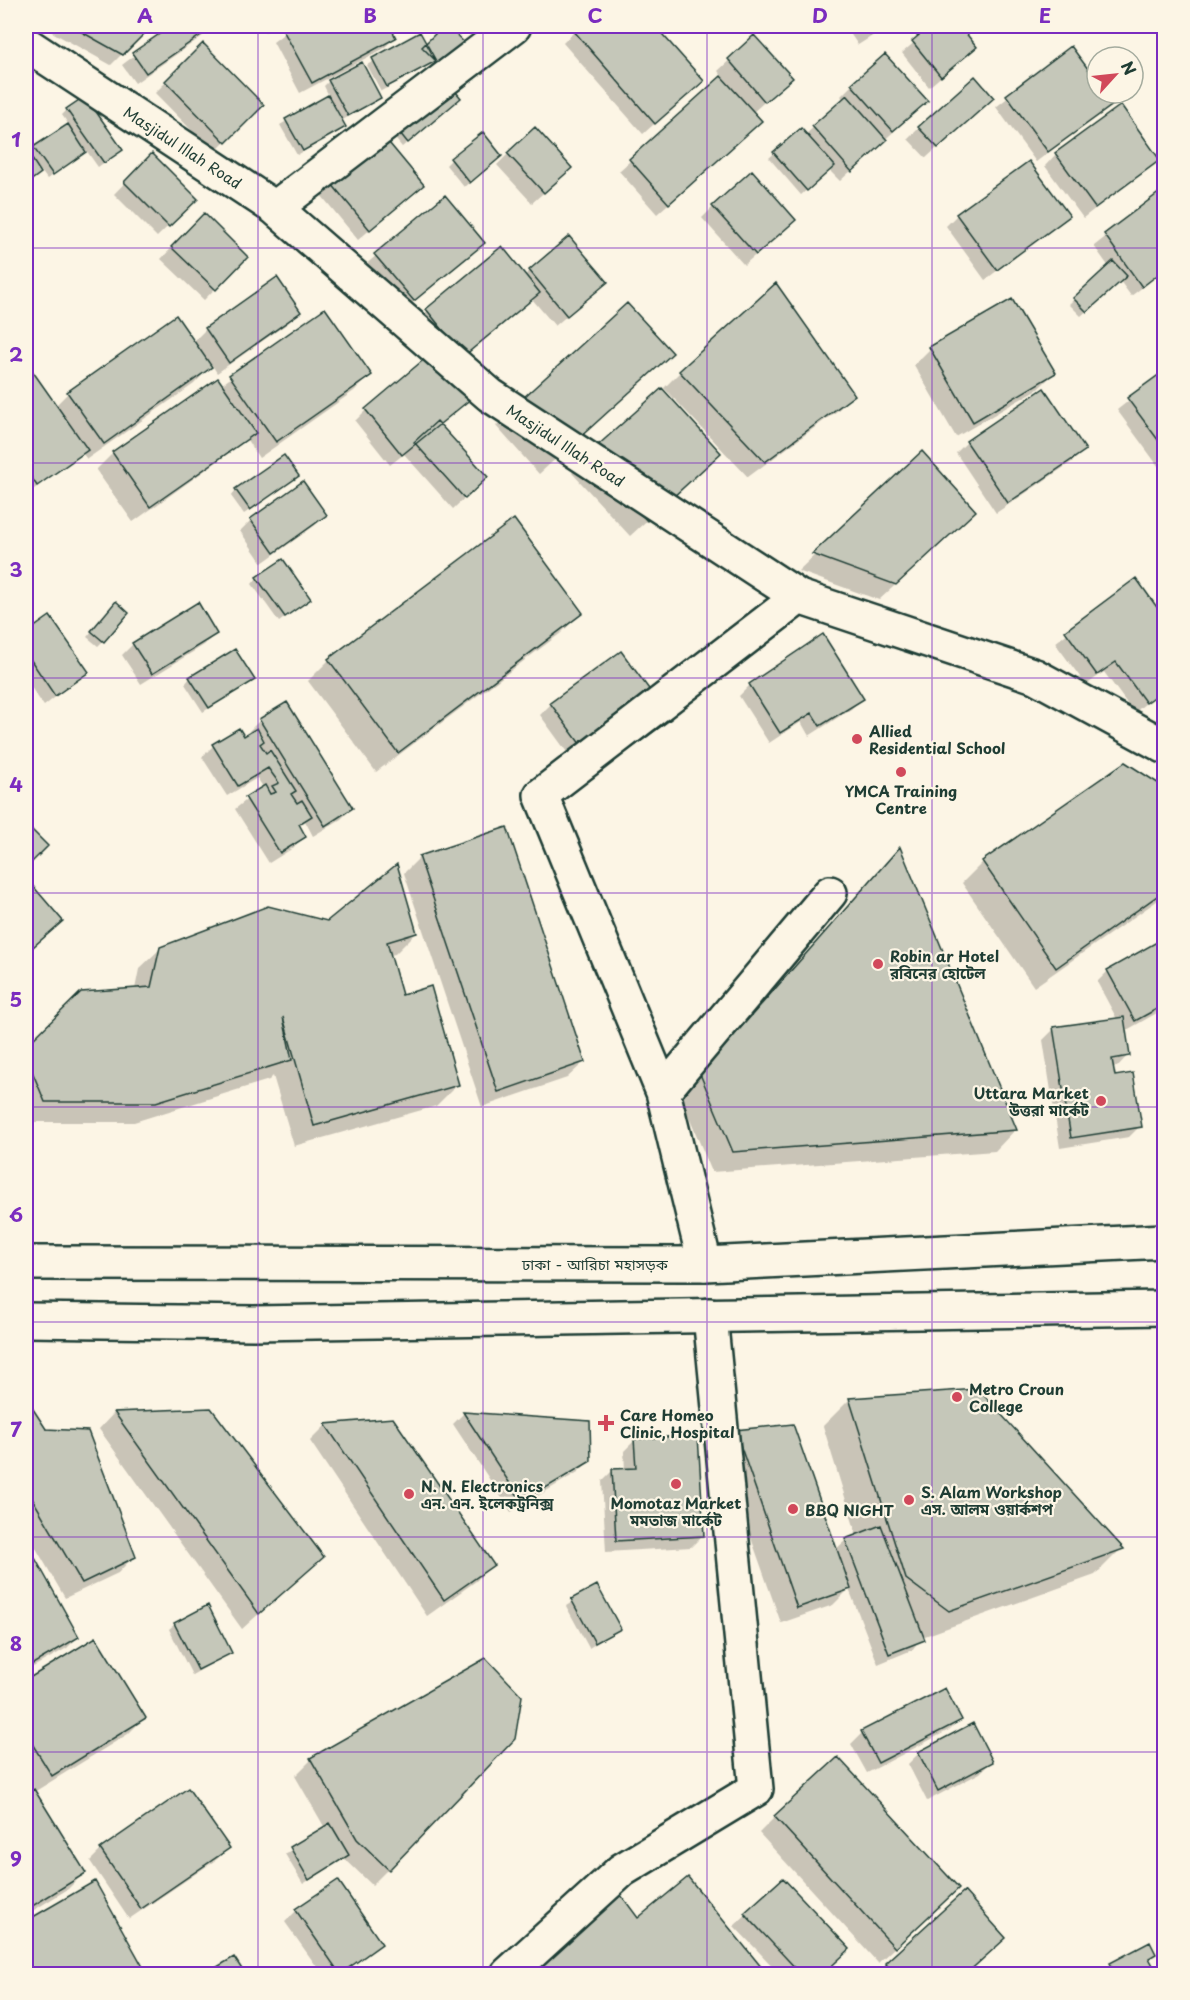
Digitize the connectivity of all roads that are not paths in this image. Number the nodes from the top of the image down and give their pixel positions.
1 (514, 26) edge
2 (26, 44) edge
3 (275, 208) junction
4 (799, 597) junction
5 (1164, 746) edge
6 (830, 893) dead end
7 (663, 1092) junction
8 (1164, 1241) edge
9 (26, 1263) edge
10 (705, 1264) junction
11 (1164, 1308) edge
12 (710, 1315) junction
13 (26, 1320) edge
14 (508, 1974) edge

1 - 3 main road
2 - 3 main road, Masjidul Illah Road
3 - 4 main road, Masjidul Illah Road
4 - 5 main road, Masjidul Illah Road
4 - 7 main road
6 - 7 main road
7 - 10 main road
8 - 10 main road, ঢাকা - আরিচা মহাসড়ক
9 - 10 main road, ঢাকা - আরিচা মহাসড়ক
11 - 12 main road
12 - 13 main road
12 - 14 main road

